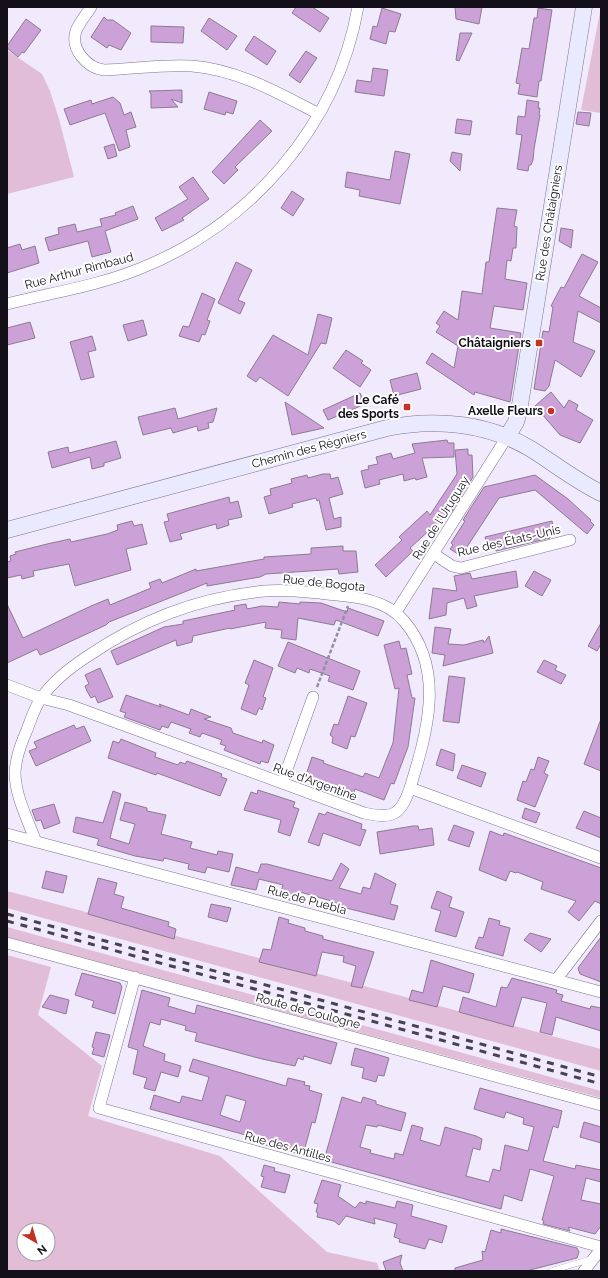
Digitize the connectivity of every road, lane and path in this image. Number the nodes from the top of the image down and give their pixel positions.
1 (91, 7) edge
2 (358, 7) edge
3 (584, 7) edge
4 (319, 114) junction
5 (7, 304) edge
6 (507, 437) junction
7 (601, 493) edge
8 (7, 530) edge
9 (570, 540) dead end
10 (434, 554) junction
11 (351, 597) junction
12 (396, 612) junction
13 (7, 685) edge
14 (313, 697) joint
15 (41, 698) junction
16 (282, 783) junction
17 (410, 788) junction
18 (7, 834) edge
19 (36, 842) junction
20 (601, 858) edge
21 (601, 921) edge
22 (7, 943) edge
23 (135, 977) junction
24 (556, 980) junction
25 (601, 992) edge
26 (601, 1105) edge
27 (599, 1251) edge
28 (551, 1271) edge
29 (584, 1271) edge

1 - 4 street
2 - 4 street, Rue Arthur Rimbaud
3 - 6 main road, Rue des Châtaigniers
4 - 5 street, Rue Arthur Rimbaud
6 - 7 main road, Chemin des Régniers
6 - 8 main road, Chemin des Régniers
6 - 10 street, Rue de l'Uruguay
9 - 10 street, Rue des États-Unis
10 - 12 street, Rue de l'Uruguay
11 - 12 street, Rue de Bogota
11 - 14 path
11 - 15 street, Rue de Bogota
12 - 17 street, Rue de Bogota
13 - 15 street, Rue d'Argentine
14 - 16 street
15 - 16 street, Rue d'Argentine
15 - 19 street, Rue de Bogota
16 - 17 street, Rue d'Argentine
17 - 20 street
18 - 19 street, Rue de Puebla
19 - 24 street, Rue de Puebla
21 - 24 street
22 - 23 street, Route de Coulogne
23 - 26 street, Route de Coulogne
23 - 27 street, Rue des Antilles
24 - 25 street, Rue de Puebla
27 - 28 lane
27 - 29 street

